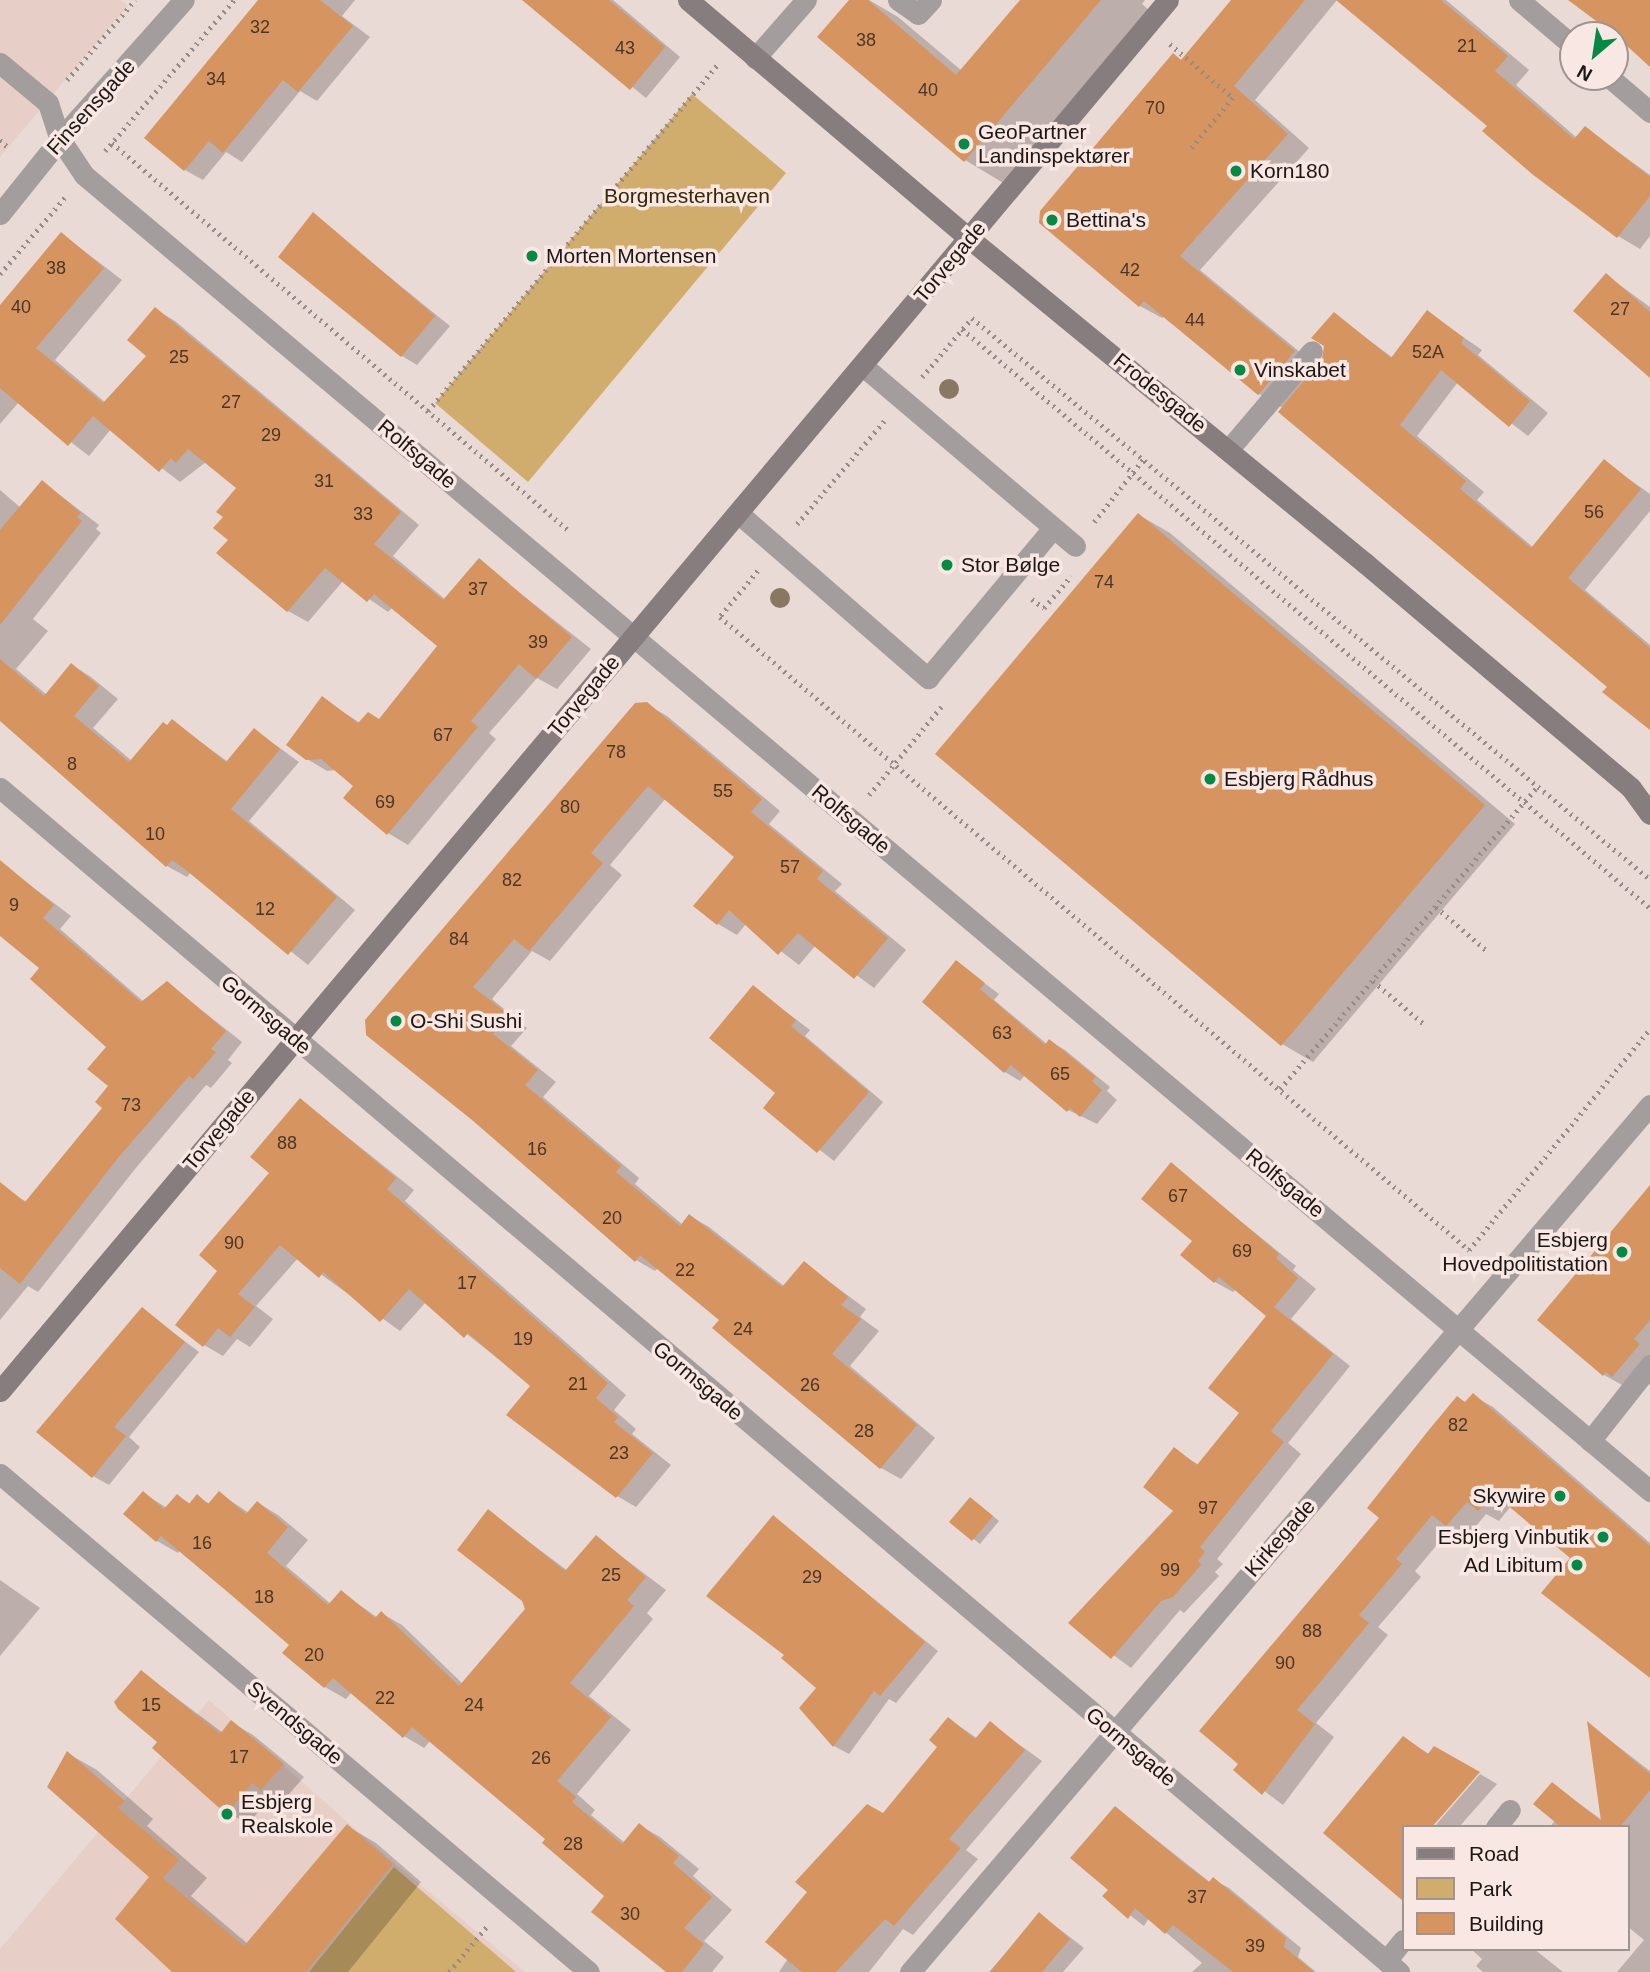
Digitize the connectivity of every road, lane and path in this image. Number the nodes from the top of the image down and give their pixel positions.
1 (184, 0) edge
2 (234, 0) edge
3 (688, 0) edge
4 (806, 0) edge
5 (898, 0) edge
6 (931, 0) edge
7 (1168, 0) edge
8 (1519, 0) edge
9 (1147, 25) junction
10 (1559, 34) edge
11 (737, 41) junction
12 (755, 58) junction
13 (0, 63) edge
14 (1625, 91) edge
15 (1650, 112) edge
16 (60, 139) junction
17 (0, 141) edge
18 (112, 143) junction
19 (10, 149) dead end
20 (1191, 149) dead end
21 (84, 175) junction
22 (0, 214) edge
23 (970, 239) junction
24 (0, 274) edge
25 (962, 329) junction
26 (1312, 351) dead end
27 (863, 366) junction
28 (902, 400) junction
29 (428, 411) junction
30 (1229, 449) junction
31 (1145, 457) junction
32 (1134, 472) junction
33 (1116, 494) dead end
34 (738, 513) junction
35 (1053, 528) junction
36 (567, 529) dead end
37 (777, 547) junction
38 (1077, 557) joint
39 (1032, 599) dead end
40 (634, 636) junction
41 (914, 738) dead end
42 (894, 762) junction
43 (1539, 785) junction
44 (0, 788) edge
45 (1640, 793) edge
46 (1526, 801) junction
47 (1650, 814) edge
48 (851, 818) junction
49 (1650, 878) edge
50 (1436, 907) junction
51 (1650, 908) edge
52 (1486, 950) dead end
53 (1373, 981) junction
54 (1424, 1024) dead end
55 (1650, 1029) edge
56 (295, 1040) junction
57 (1280, 1089) junction
58 (1650, 1105) edge
59 (1459, 1331) junction
60 (1650, 1364) edge
61 (0, 1391) edge
62 (1590, 1441) junction
63 (0, 1474) edge
64 (1650, 1491) edge
65 (1112, 1732) junction
66 (1510, 1810) dead end
67 (1498, 1825) edge
68 (506, 1902) junction
69 (1402, 1942) edge
70 (1392, 1967) edge
71 (449, 1972) edge
72 (589, 1972) edge
73 (910, 1972) edge

1 - 16 street, Finsensgade
2 - 18 path
3 - 11 street, Frodesgade
4 - 12 street
5 - 6 street
7 - 9 street, Torvegade
8 - 10 street
9 - 20 path
9 - 23 street, Torvegade
11 - 12 street, Frodesgade
11 - 29 path
12 - 23 street, Frodesgade
13 - 16 street, Rolfsgade
14 - 15 street
16 - 21 street, Rolfsgade
16 - 22 street, Finsensgade
17 - 19 path
18 - 21 path
18 - 29 path
21 - 24 path
21 - 40 street, Rolfsgade
23 - 27 street, Torvegade
23 - 30 street, Frodesgade
25 - 28 path
25 - 31 path
25 - 32 path
26 - 30 street
27 - 28 street
27 - 34 street, Torvegade
28 - 35 street
28 - 37 path
29 - 36 path
30 - 45 street, Frodesgade
31 - 32 path
31 - 43 path
32 - 33 path
32 - 46 path
34 - 37 street
34 - 40 street, Torvegade
35 - 37 street
35 - 38 street
37 - 42 path
38 - 39 path
40 - 48 street, Rolfsgade
40 - 56 street, Torvegade
41 - 42 path
42 - 48 path
42 - 57 path
43 - 46 path
43 - 49 path
44 - 56 street, Gormsgade
45 - 47 street, Frodesgade
46 - 50 path
46 - 51 path
48 - 59 street, Rolfsgade
50 - 52 path
50 - 53 path
53 - 54 path
53 - 57 path
55 - 57 path
56 - 61 street, Torvegade
56 - 65 street, Gormsgade
58 - 59 street, Kirkegade
59 - 62 street, Rolfsgade
59 - 65 street, Kirkegade
60 - 62 street
62 - 64 street, Rolfsgade
63 - 68 street, Svendsgade
65 - 70 street, Gormsgade
65 - 73 street, Kirkegade
66 - 67 street
68 - 71 path
68 - 72 street, Svendsgade
69 - 70 street

